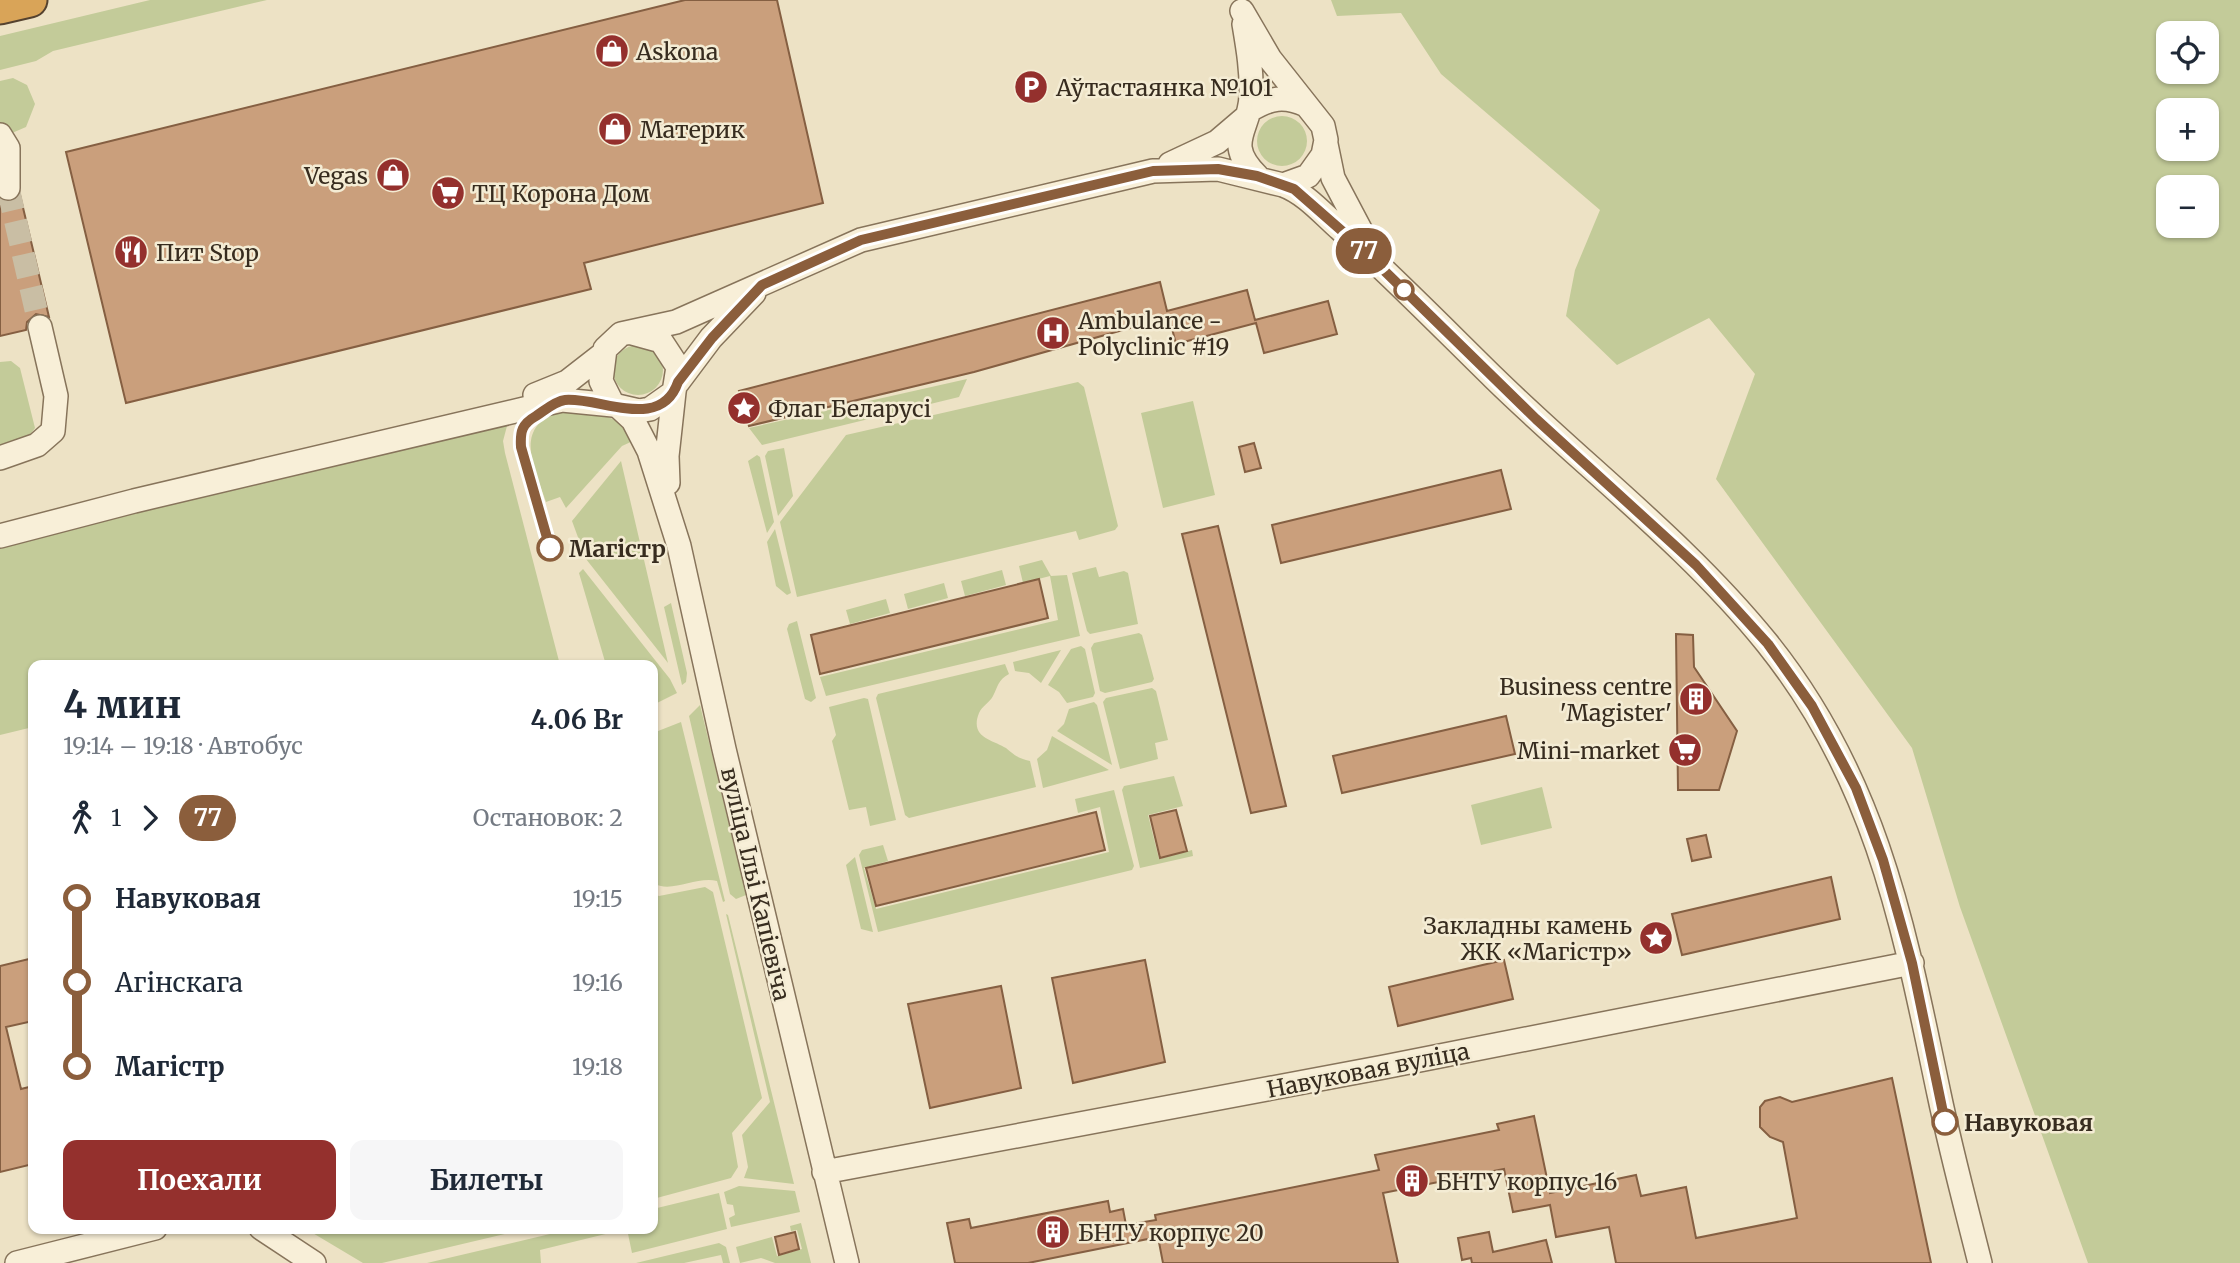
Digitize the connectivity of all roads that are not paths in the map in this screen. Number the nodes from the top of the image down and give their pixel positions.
1 (30, 0) edge
2 (1240, 5) edge
3 (0, 7) edge
4 (1306, 105) junction
5 (1247, 114) junction
6 (0, 135) edge
7 (1326, 140) junction
8 (1153, 171) junction
9 (1257, 176) junction
10 (5, 178) tunnel mouth
11 (1283, 184) junction
12 (1381, 268) junction
13 (777, 278) junction
14 (40, 327) tunnel mouth
15 (632, 333) junction
16 (603, 354) junction
17 (676, 387) junction
18 (617, 406) junction
19 (456, 424) junction
20 (10, 456) edge
21 (668, 504) junction
22 (0, 536) edge
23 (1912, 963) junction
24 (824, 1172) junction
25 (131, 1234) edge
26 (270, 1234) edge
27 (17, 1263) edge
28 (314, 1263) edge
29 (847, 1263) edge
30 (1980, 1263) edge

1 - 3 highway
2 - 4 street
2 - 5 street
4 - 5 street
4 - 7 street
5 - 8 street
5 - 9 street
6 - 10 street
7 - 11 street
7 - 12 street
8 - 9 street
8 - 13 street
9 - 11 street
11 - 12 street
12 - 23 street
13 - 15 street
13 - 17 street
14 - 20 street
15 - 16 street
15 - 17 street
16 - 18 street
16 - 19 street
17 - 18 street
17 - 21 street, вуліца Ільі Капіевіча
18 - 19 street
18 - 21 street, вуліца Ільі Капіевіча
19 - 22 street
21 - 24 street, вуліца Ільі Капіевіча
23 - 24 street, Навуковая вуліца
23 - 30 street
24 - 29 street, вуліца Ільі Капіевіча
25 - 27 street
26 - 28 street

